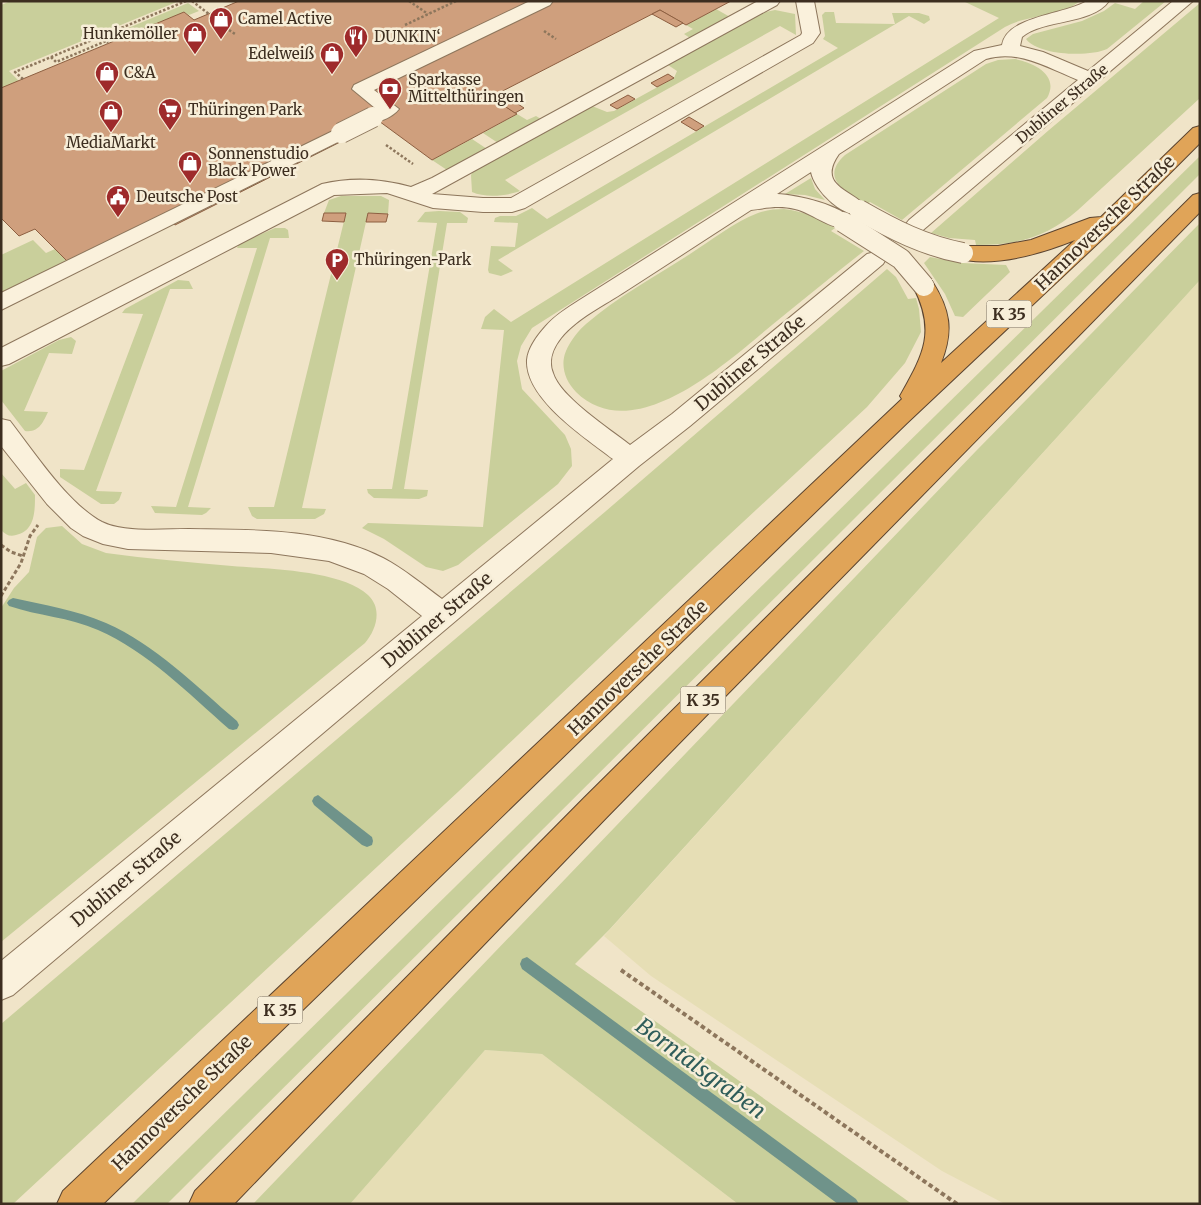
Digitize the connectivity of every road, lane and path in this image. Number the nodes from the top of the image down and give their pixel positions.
1 (186, 1) edge
2 (192, 1) edge
3 (409, 1) edge
4 (456, 1) edge
5 (544, 1) edge
6 (771, 1) edge
7 (805, 1) edge
8 (1100, 1) edge
9 (1184, 1) edge
10 (209, 14) dead end
11 (428, 14) junction
12 (405, 25) dead end
13 (229, 30) dead end
14 (235, 34) dead end
15 (108, 43) dead end
16 (1010, 49) junction
17 (50, 57) junction
18 (23, 79) dead end
19 (1091, 80) junction
20 (1200, 132) edge
21 (381, 140) dead end
22 (830, 152) junction
23 (439, 183) junction
24 (412, 195) junction
25 (1200, 200) edge
26 (743, 207) junction
27 (1120, 211) junction
28 (851, 216) junction
29 (916, 225) dead end
30 (963, 252) joint
31 (875, 259) dead end
32 (924, 286) joint
33 (1, 302) edge
34 (1, 358) edge
35 (898, 417) junction
36 (1, 428) edge
37 (630, 458) junction
38 (63, 503) junction
39 (1, 544) edge
40 (23, 556) junction
41 (1, 596) edge
42 (443, 616) junction
43 (621, 970) dead end
44 (1, 983) edge
45 (76, 1204) edge
46 (208, 1204) edge
47 (957, 1204) edge

1 - 17 path
2 - 10 path
3 - 11 path
4 - 11 path
5 - 33 street, bridge
6 - 23 street
7 - 24 street
8 - 16 street
9 - 19 street, Dubliner Straße
11 - 12 path
13 - 14 path
15 - 17 path
16 - 19 street
16 - 22 street
17 - 18 path
19 - 29 street, Dubliner Straße
20 - 27 highway, Hannoversche Straße / K 35
21 - 23 path
22 - 26 street
22 - 28 street
23 - 24 street
24 - 34 street
25 - 46 highway, K 35
26 - 28 street
26 - 37 street
27 - 30 highway
27 - 35 highway, Hannoversche Straße / K 35
28 - 30 street, bridge
28 - 32 street, bridge
31 - 37 street, Dubliner Straße
32 - 35 highway
35 - 45 highway, Hannoversche Straße / K 35
36 - 38 street
37 - 42 street, Dubliner Straße
38 - 40 path
38 - 42 street
39 - 40 path
40 - 41 path
42 - 44 street, Dubliner Straße
43 - 47 path

